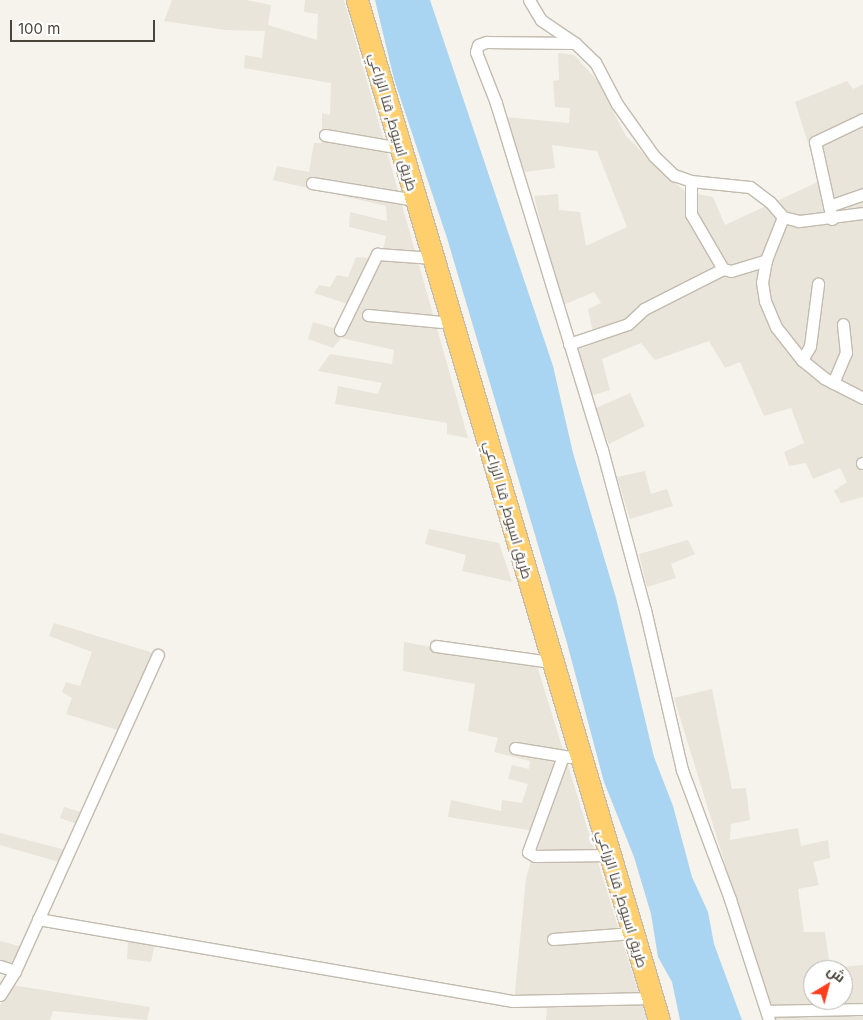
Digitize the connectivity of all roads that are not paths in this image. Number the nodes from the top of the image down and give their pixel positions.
1 (357, 0) edge
2 (529, 0) edge
3 (575, 43) junction
4 (863, 119) edge
5 (325, 135) dead end
6 (400, 148) junction
7 (691, 181) junction
8 (312, 183) dead end
9 (863, 194) edge
10 (416, 200) junction
11 (829, 206) junction
12 (863, 213) edge
13 (782, 217) junction
14 (832, 219) junction
15 (433, 258) junction
16 (766, 260) junction
17 (723, 269) junction
18 (818, 284) dead end
19 (368, 315) dead end
20 (453, 324) junction
21 (843, 324) dead end
22 (340, 330) dead end
23 (569, 344) junction
24 (802, 360) junction
25 (833, 383) junction
26 (863, 398) edge
27 (436, 646) dead end
28 (158, 656) dead end
29 (552, 662) junction
30 (515, 748) dead end
31 (571, 757) junction
32 (610, 855) junction
33 (38, 919) junction
34 (633, 933) junction
35 (553, 939) dead end
36 (0, 966) edge
37 (15, 971) junction
38 (0, 996) edge
39 (652, 998) junction
40 (863, 1009) edge
41 (768, 1015) edge
42 (659, 1020) edge

1 - 6 highway, طريق اسيوط, قنا الزراعي
2 - 3 street
3 - 7 street
3 - 23 street
4 - 11 street
5 - 6 street
6 - 10 highway, طريق اسيوط, قنا الزراعي
7 - 13 street
7 - 17 street
8 - 10 street
9 - 11 street
10 - 15 highway, طريق اسيوط, قنا الزراعي
11 - 14 street
12 - 14 street
13 - 14 street
13 - 16 street
15 - 20 highway, طريق اسيوط, قنا الزراعي
15 - 22 street
16 - 17 street
16 - 24 street
17 - 23 street
18 - 24 street
19 - 20 street
20 - 29 highway, طريق اسيوط, قنا الزراعي
21 - 25 street
23 - 41 street
24 - 25 street
25 - 26 street
27 - 29 street
28 - 33 street
29 - 31 highway, طريق اسيوط, قنا الزراعي
30 - 31 street
31 - 32 highway, طريق اسيوط, قنا الزراعي
31 - 32 street
32 - 34 highway, طريق اسيوط, قنا الزراعي
33 - 37 street
33 - 39 street
34 - 35 street
34 - 39 highway, طريق اسيوط, قنا الزراعي
36 - 37 street
37 - 38 street
39 - 42 highway, طريق اسيوط, قنا الزراعي
40 - 41 street

